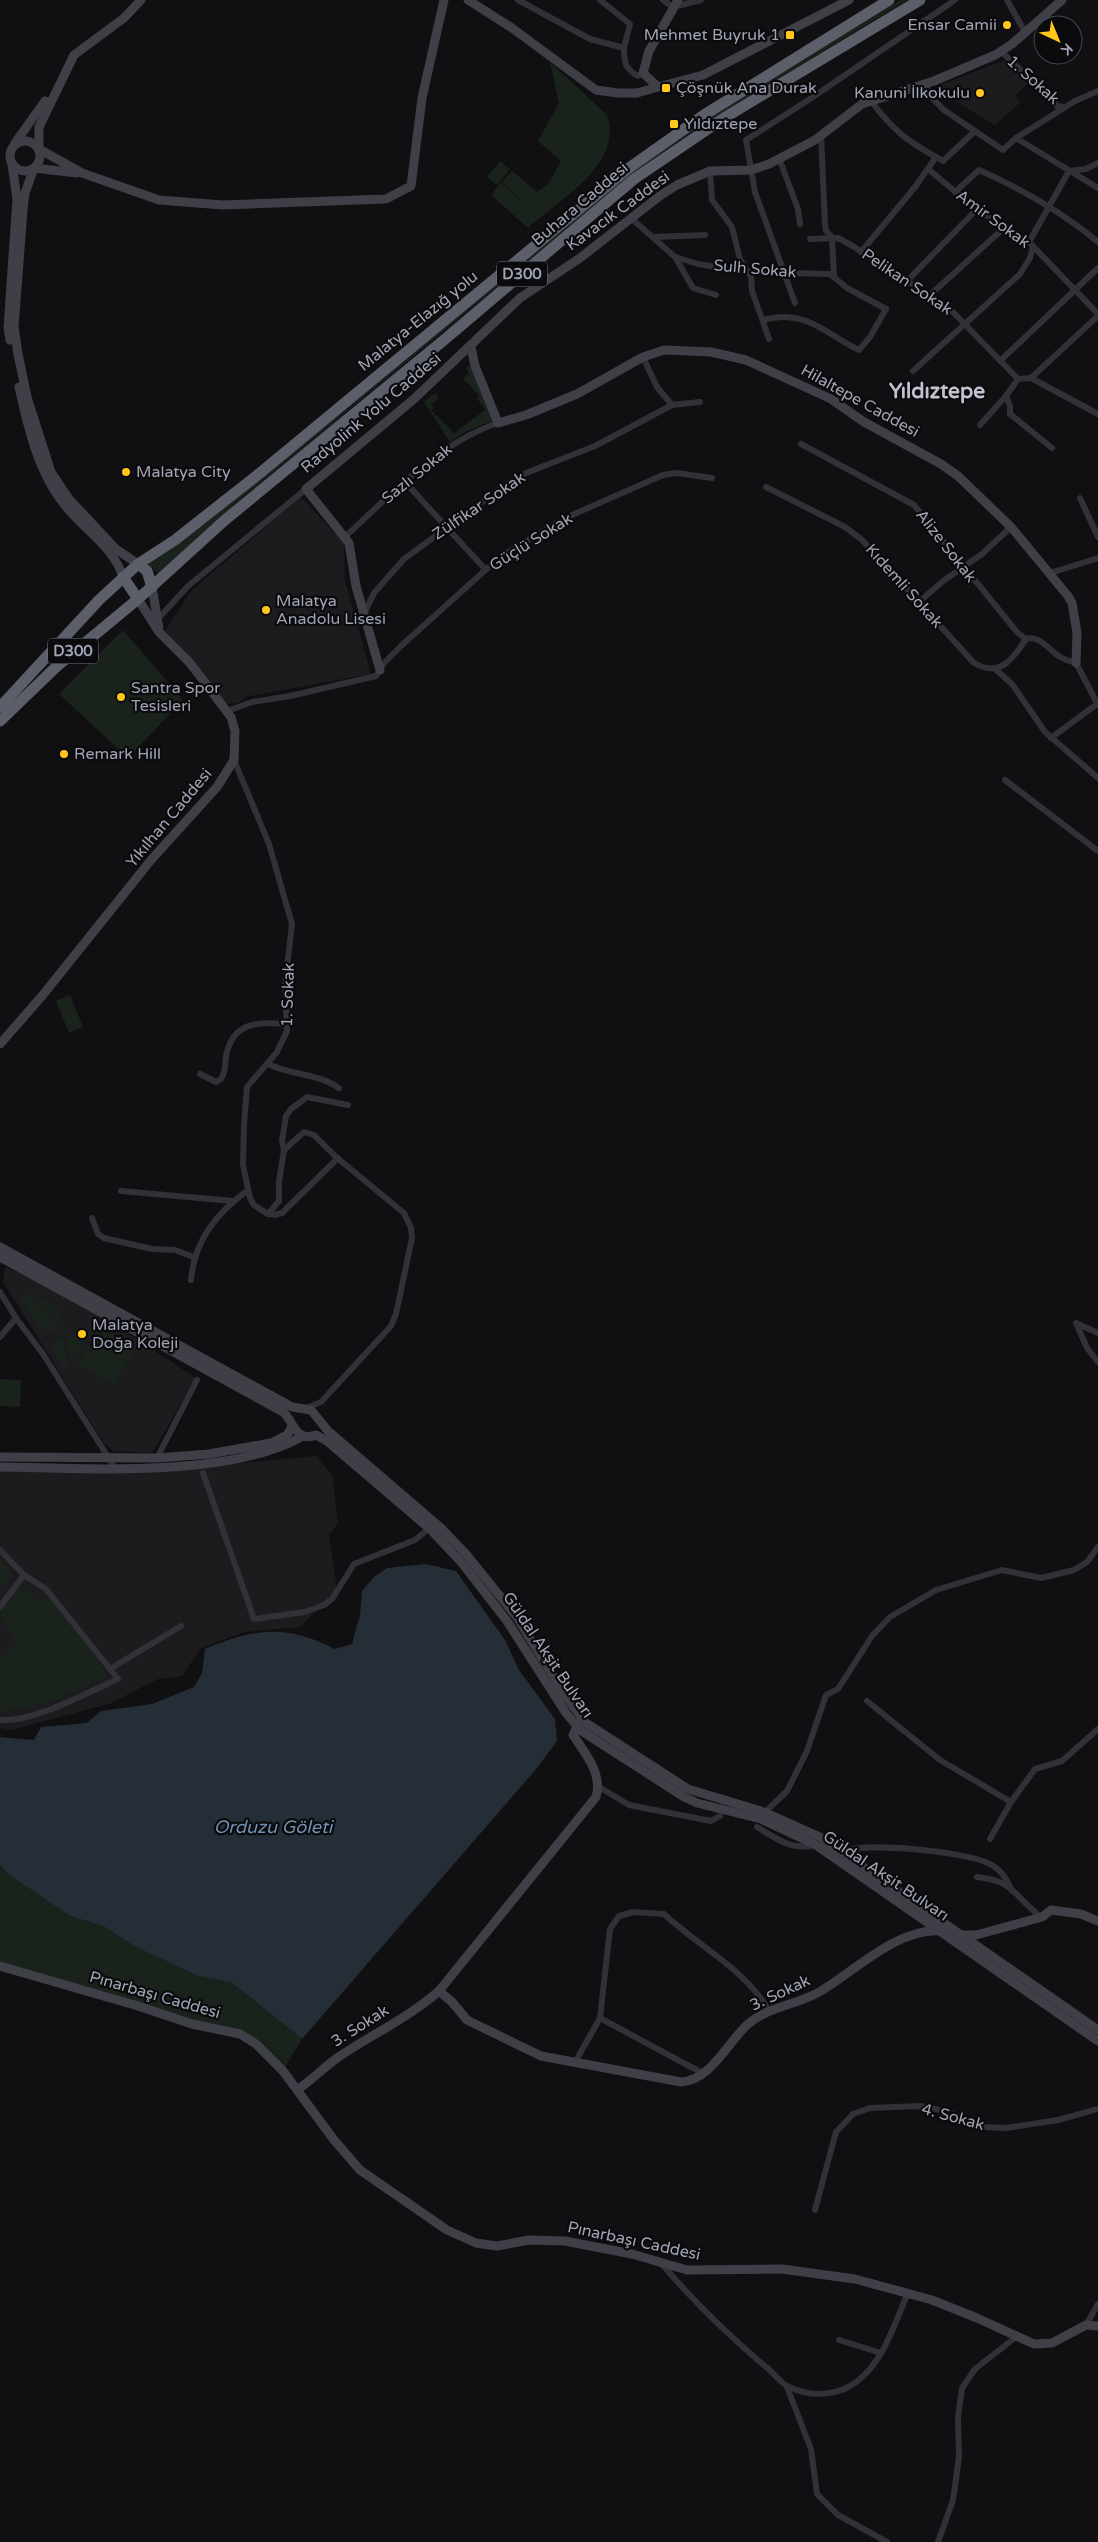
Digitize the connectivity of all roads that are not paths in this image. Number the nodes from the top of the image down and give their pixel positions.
1 (141, 0) edge
2 (444, 0) edge
3 (468, 0) edge
4 (518, 0) edge
5 (600, 0) edge
6 (663, 0) edge
7 (701, 0) edge
8 (850, 0) edge
9 (889, 0) edge
10 (920, 0) edge
11 (955, 0) edge
12 (1007, 0) edge
13 (1062, 0) edge
14 (675, 3) edge
15 (1025, 32) junction
16 (624, 48) junction
17 (1002, 52) junction
18 (66, 72) junction
19 (643, 73) junction
20 (926, 83) junction
21 (658, 87) junction
22 (1098, 91) edge
23 (871, 101) junction
24 (1065, 107) junction
25 (975, 131) junction
26 (821, 135) junction
27 (1016, 138) junction
28 (14, 146) junction
29 (39, 149) junction
30 (936, 157) junction
31 (779, 158) junction
32 (1098, 163) edge
33 (12, 164) junction
34 (34, 168) junction
35 (928, 169) junction
36 (710, 170) junction
37 (751, 170) junction
38 (1069, 171) junction
39 (82, 173) junction
40 (1098, 188) edge
41 (954, 192) junction
42 (1049, 206) junction
43 (978, 208) junction
44 (632, 218) junction
45 (800, 224) dead end
46 (1004, 228) junction
47 (705, 235) dead end
48 (832, 237) junction
49 (653, 238) junction
50 (810, 239) dead end
51 (1098, 242) edge
52 (1031, 244) junction
53 (861, 252) junction
54 (675, 257) junction
55 (1098, 268) edge
56 (747, 272) junction
57 (784, 273) junction
58 (834, 277) junction
59 (907, 281) junction
60 (508, 286) junction
61 (1073, 290) junction
62 (716, 295) dead end
63 (930, 296) junction
64 (520, 298) junction
65 (795, 303) dead end
66 (1098, 315) edge
67 (763, 320) junction
68 (966, 324) junction
69 (769, 339) dead end
70 (471, 346) junction
71 (643, 357) junction
72 (1000, 361) junction
73 (913, 371) dead end
74 (1031, 378) junction
75 (1018, 379) junction
76 (1006, 396) junction
77 (700, 402) dead end
78 (672, 405) junction
79 (1098, 414) edge
80 (498, 423) junction
81 (980, 426) dead end
82 (801, 444) dead end
83 (1052, 448) dead end
84 (712, 478) dead end
85 (405, 482) junction
86 (766, 487) dead end
87 (306, 489) junction
88 (1080, 498) dead end
89 (1011, 527) junction
90 (448, 528) junction
91 (345, 537) junction
92 (1098, 537) edge
93 (1098, 558) edge
94 (138, 564) junction
95 (964, 567) junction
96 (485, 569) junction
97 (1050, 573) junction
98 (123, 577) junction
99 (152, 587) junction
100 (138, 599) junction
101 (919, 602) junction
102 (365, 612) junction
103 (157, 625) junction
104 (1026, 639) junction
105 (1076, 663) junction
106 (995, 669) junction
107 (380, 670) junction
108 (1098, 705) edge
109 (0, 707) edge
110 (227, 711) junction
111 (0, 721) edge
112 (1051, 738) junction
113 (234, 760) junction
114 (1098, 778) edge
115 (1005, 780) dead end
116 (1098, 851) edge
117 (288, 1024) junction
118 (0, 1044) edge
119 (268, 1064) junction
120 (200, 1074) dead end
121 (339, 1088) dead end
122 (348, 1105) dead end
123 (284, 1150) junction
124 (338, 1158) junction
125 (121, 1191) dead end
126 (247, 1191) junction
127 (233, 1201) junction
128 (268, 1214) junction
129 (92, 1218) dead end
130 (0, 1247) edge
131 (194, 1256) junction
132 (2, 1259) edge
133 (191, 1280) dead end
134 (0, 1292) edge
135 (16, 1318) junction
136 (1098, 1333) edge
137 (0, 1337) edge
138 (1098, 1362) edge
139 (197, 1380) dead end
140 (321, 1402) junction
141 (303, 1409) junction
142 (320, 1421) junction
143 (292, 1424) junction
144 (316, 1435) junction
145 (303, 1436) junction
146 (0, 1457) edge
147 (108, 1458) junction
148 (157, 1458) junction
149 (0, 1467) edge
150 (115, 1468) junction
151 (203, 1473) dead end
152 (432, 1526) junction
153 (1098, 1548) edge
154 (0, 1550) edge
155 (24, 1575) junction
156 (0, 1607) edge
157 (181, 1626) dead end
158 (110, 1669) junction
159 (867, 1701) dead end
160 (0, 1720) edge
161 (579, 1722) junction
162 (1098, 1729) edge
163 (599, 1787) junction
164 (1011, 1802) junction
165 (720, 1816) dead end
166 (760, 1819) junction
167 (990, 1839) dead end
168 (843, 1852) junction
169 (977, 1877) dead end
170 (1012, 1891) junction
171 (1042, 1917) junction
172 (1098, 1921) edge
173 (939, 1930) junction
174 (962, 1935) junction
175 (0, 1966) edge
176 (440, 1991) junction
177 (769, 2011) junction
178 (600, 2018) junction
179 (1098, 2030) edge
180 (1098, 2041) edge
181 (574, 2064) junction
182 (704, 2074) junction
183 (298, 2089) junction
184 (1098, 2109) edge
185 (815, 2210) dead end
186 (660, 2262) junction
187 (908, 2293) junction
188 (1098, 2304) edge
189 (1086, 2325) junction
190 (1098, 2326) edge
191 (1016, 2337) junction
192 (839, 2340) dead end
193 (882, 2352) junction
194 (787, 2386) junction
195 (886, 2542) edge
196 (938, 2542) edge

1 - 18 street
2 - 39 street
3 - 21 street
4 - 16 street
5 - 16 street
6 - 14 street
7 - 14 street
8 - 21 street
9 - 94 highway, Malatya-Elazığ yolu / D300
10 - 60 highway, Buhara Caddesi / D300
11 - 37 street
12 - 15 street
13 - 15 street, Kavacık Caddesi
14 - 19 street
15 - 17 street, Kavacık Caddesi
16 - 19 street
17 - 20 street, Kavacık Caddesi
17 - 24 street, 1. Sokak
18 - 28 street
18 - 29 street
19 - 21 street
20 - 23 street, Kavacık Caddesi
20 - 25 street
22 - 24 street
23 - 26 street, Kavacık Caddesi
23 - 30 street
24 - 27 street
25 - 27 street
25 - 30 street
26 - 31 street, Kavacık Caddesi
26 - 48 street
27 - 38 street
28 - 29 street
28 - 33 street
29 - 34 street
29 - 39 street
30 - 35 street
31 - 37 street, Kavacık Caddesi
31 - 45 street
32 - 38 street
33 - 34 street
33 - 98 street
34 - 39 street
34 - 94 street
35 - 41 street, Amir Sokak
35 - 53 street
36 - 37 street, Kavacık Caddesi
36 - 44 street, Kavacık Caddesi
36 - 56 street
37 - 57 street
38 - 40 street
38 - 42 street
41 - 42 street
41 - 43 street, Amir Sokak
42 - 51 street
42 - 52 street
43 - 46 street, Amir Sokak
43 - 59 street
44 - 49 street, Sulh Sokak
44 - 64 street, Kavacık Caddesi
46 - 52 street, Amir Sokak
46 - 63 street
47 - 49 street
48 - 50 street
48 - 53 street, Pelikan Sokak
48 - 58 street
49 - 54 street, Sulh Sokak
52 - 61 street, Amir Sokak
52 - 68 street
53 - 59 street, Pelikan Sokak
54 - 56 street, Sulh Sokak
54 - 62 street
55 - 61 street
56 - 57 street, Sulh Sokak
56 - 67 street
57 - 58 street, Sulh Sokak
57 - 65 street
58 - 67 street, Sulh Sokak
59 - 63 street, Pelikan Sokak
60 - 64 street
60 - 99 highway, Buhara Caddesi / D300
61 - 66 street, Amir Sokak
61 - 72 street
63 - 68 street, Pelikan Sokak
64 - 70 street, Kavacık Caddesi
66 - 74 street
67 - 69 street
68 - 72 street, Pelikan Sokak
68 - 73 street
70 - 80 street
70 - 87 street, Radyolink Yolu Caddesi
71 - 78 street
71 - 80 street, Hilaltepe Caddesi
71 - 89 street, Hilaltepe Caddesi
72 - 75 street, Pelikan Sokak
74 - 75 street
74 - 79 street
75 - 76 street
76 - 81 street
76 - 83 street
77 - 78 street, Zülfikar Sokak
78 - 90 street, Zülfikar Sokak
80 - 85 street, Sazlı Sokak
82 - 95 street, Alize Sokak
84 - 96 street, Güçlü Sokak
85 - 90 street
85 - 91 street, Sazlı Sokak
86 - 101 street, Kıdemli Sokak
87 - 91 street, Radyolink Yolu Caddesi
87 - 103 street
88 - 92 street
89 - 95 street
89 - 97 street, Hilaltepe Caddesi
90 - 96 street
90 - 102 street, Zülfikar Sokak
91 - 102 street, Radyolink Yolu Caddesi
93 - 97 street
94 - 98 highway, Malatya-Elazığ yolu / D300
94 - 99 highway
95 - 101 street
95 - 104 street, Alize Sokak
96 - 107 street, Güçlü Sokak
97 - 105 street, Hilaltepe Caddesi
98 - 100 highway
98 - 109 highway, Malatya-Elazığ yolu / D300
99 - 100 highway, D300
99 - 103 street
100 - 103 street
100 - 111 highway, D300
101 - 106 street, Kıdemli Sokak
102 - 107 street, Radyolink Yolu Caddesi
103 - 110 street
104 - 105 street, Alize Sokak
104 - 106 street
105 - 108 street
106 - 112 street
107 - 110 street
108 - 112 street
110 - 113 street
112 - 114 street
113 - 117 street, 1. Sokak
113 - 118 street, Yıkılhan Caddesi
115 - 116 street
117 - 119 street, 1. Sokak
117 - 120 street
119 - 121 street
119 - 126 street, 1. Sokak
122 - 123 street
123 - 124 street
123 - 128 street
124 - 128 street
124 - 140 street
125 - 127 street
126 - 127 street
126 - 128 street, 1. Sokak
127 - 131 street
129 - 131 street
130 - 141 street, Güldal Akşit Bulvarı
131 - 133 street
132 - 143 street
134 - 135 street
135 - 137 street
135 - 147 street
136 - 138 street
139 - 148 street
140 - 141 street
140 - 142 street
141 - 142 street, Güldal Akşit Bulvarı
141 - 143 street
142 - 144 street
142 - 152 street, Güldal Akşit Bulvarı
143 - 145 street
143 - 148 street
144 - 145 street
144 - 152 street, Güldal Akşit Bulvarı
145 - 150 street
146 - 147 street
147 - 148 street
147 - 150 street
149 - 150 street
151 - 152 street
152 - 161 street, Güldal Akşit Bulvarı
153 - 166 street
154 - 155 street
155 - 156 street
155 - 158 street
157 - 158 street
158 - 160 street
159 - 164 street
161 - 163 street
161 - 166 street, Güldal Akşit Bulvarı
162 - 164 street
163 - 165 street
163 - 176 street, 3. Sokak
164 - 167 street
166 - 168 street, Güldal Akşit Bulvarı
166 - 173 street, Güldal Akşit Bulvarı
168 - 170 street
168 - 174 street, Güldal Akşit Bulvarı
169 - 170 street
170 - 171 street
171 - 172 street, 3. Sokak
171 - 174 street, 3. Sokak
173 - 174 street, 3. Sokak
173 - 177 street, 3. Sokak
173 - 180 street, Güldal Akşit Bulvarı
174 - 179 street, Güldal Akşit Bulvarı
175 - 183 street, Pınarbaşı Caddesi
176 - 181 street, 3. Sokak
176 - 183 street, 3. Sokak
177 - 178 street
177 - 182 street, 3. Sokak
178 - 181 street
178 - 182 street
181 - 182 street, 3. Sokak
183 - 186 street, Pınarbaşı Caddesi
184 - 185 street, 4. Sokak
186 - 187 street, Pınarbaşı Caddesi
186 - 194 street
187 - 191 street, Pınarbaşı Caddesi
187 - 193 street
188 - 189 street
189 - 190 street
189 - 191 street, Pınarbaşı Caddesi
191 - 196 street
192 - 193 street
193 - 194 street
194 - 195 street

